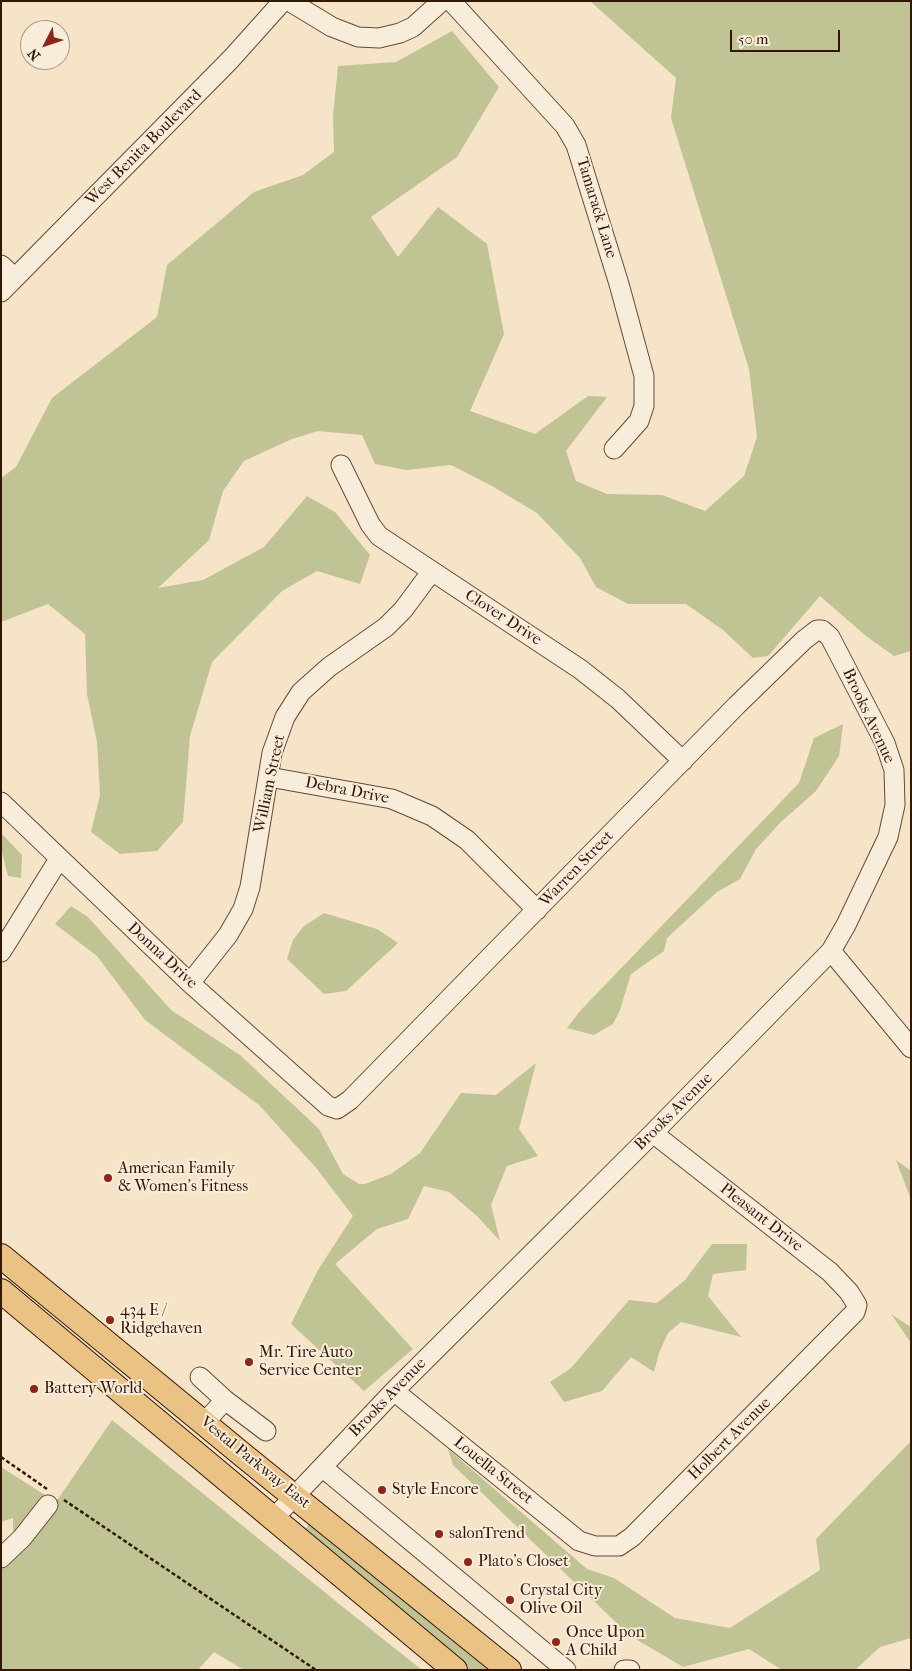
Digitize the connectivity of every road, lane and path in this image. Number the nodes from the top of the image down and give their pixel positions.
1 (283, 1) edge
2 (288, 1) edge
3 (442, 1) edge
4 (451, 1) edge
5 (1, 265) edge
6 (15, 278) junction
7 (1, 292) edge
8 (614, 448) dead end
9 (341, 465) dead end
10 (432, 571) junction
11 (827, 634) joint
12 (683, 761) junction
13 (269, 777) junction
14 (1, 802) edge
15 (58, 859) junction
16 (537, 910) junction
17 (831, 951) junction
18 (1, 952) edge
19 (190, 983) junction
20 (911, 1048) edge
21 (328, 1106) joint
22 (653, 1133) junction
23 (1, 1256) edge
24 (1, 1290) edge
25 (855, 1312) joint
26 (200, 1377) dead end
27 (394, 1391) junction
28 (225, 1400) junction
29 (204, 1423) junction
30 (266, 1431) dead end
31 (1, 1457) edge
32 (322, 1467) junction
33 (295, 1496) junction
34 (53, 1498) junction
35 (273, 1519) junction
36 (595, 1546) joint
37 (1, 1558) edge
38 (316, 1670) edge
39 (455, 1670) edge
40 (509, 1670) edge
41 (566, 1670) edge
42 (624, 1670) edge
43 (630, 1670) edge

1 - 6 street, West Benita Boulevard
2 - 3 street
4 - 8 street, Tamarack Lane
5 - 6 street
6 - 7 street, West Benita Boulevard
9 - 10 street, Clover Drive
10 - 12 street, Clover Drive
10 - 13 street, William Street
11 - 12 street, Warren Street
11 - 17 street, Brooks Avenue
12 - 16 street, Warren Street
13 - 16 street, Debra Drive
13 - 19 street, William Street
14 - 15 street, Donna Drive
15 - 18 street
15 - 19 street, Donna Drive
16 - 21 street, Warren Street
17 - 20 street
17 - 22 street, Brooks Avenue
19 - 21 street, Donna Drive
22 - 25 street, Pleasant Drive
22 - 27 street, Brooks Avenue
23 - 29 main road, Vestal Parkway East
24 - 35 main road, Vestal Parkway East
25 - 36 street, Holbert Avenue
26 - 28 street
27 - 32 street, Brooks Avenue
27 - 36 street, Louella Street
28 - 29 street
28 - 30 street
29 - 33 main road, Vestal Parkway East
31 - 34 path
32 - 33 street, Brooks Avenue
32 - 41 street
33 - 35 street, Brooks Avenue
33 - 40 main road, Vestal Parkway East
34 - 37 street
34 - 38 path
35 - 39 main road, Vestal Parkway East
42 - 43 street

